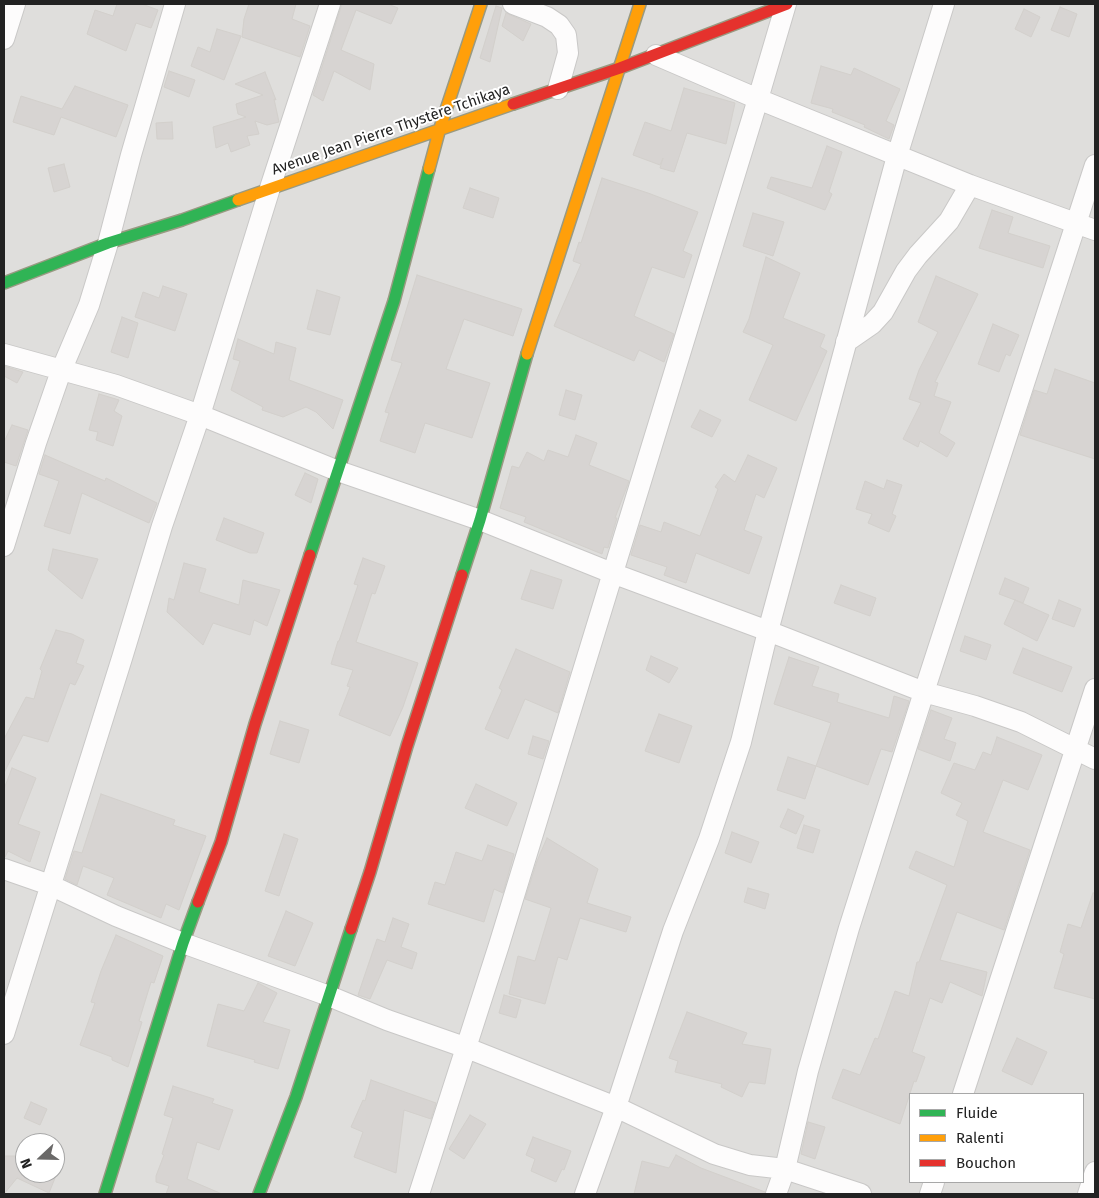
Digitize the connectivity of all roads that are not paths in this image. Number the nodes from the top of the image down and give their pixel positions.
1 (15, 4) edge
2 (175, 4) edge
3 (330, 4) edge
4 (481, 4) edge
5 (513, 4) edge
6 (640, 4) edge
7 (786, 4) edge
8 (944, 4) edge
9 (4, 39) edge
10 (656, 55) junction
11 (620, 68) junction
12 (558, 89) junction
13 (758, 99) junction
14 (440, 128) junction
15 (897, 156) junction
16 (1095, 165) edge
17 (970, 185) junction
18 (270, 188) junction
19 (1086, 226) edge
20 (108, 243) junction
21 (4, 283) edge
22 (846, 342) junction
23 (4, 354) edge
24 (61, 371) junction
25 (200, 415) junction
26 (338, 471) junction
27 (480, 520) junction
28 (4, 546) edge
29 (612, 573) junction
30 (768, 631) junction
31 (1095, 689) edge
32 (924, 692) junction
33 (1075, 750) junction
34 (1095, 759) edge
35 (4, 868) edge
36 (50, 885) junction
37 (184, 943) junction
38 (329, 996) junction
39 (4, 1034) edge
40 (467, 1048) junction
41 (963, 1093) edge
42 (616, 1107) junction
43 (785, 1170) junction
44 (1095, 1172) edge
45 (105, 1194) edge
46 (259, 1194) edge
47 (419, 1194) edge
48 (585, 1194) edge
49 (776, 1194) edge
50 (861, 1194) edge
51 (1088, 1194) edge

1 - 9 street
2 - 20 street
3 - 18 street
4 - 14 street
5 - 12 street
6 - 11 street
7 - 10 street, Avenue Jean Pierre Thystère Tchikaya
7 - 13 street
8 - 15 street
10 - 11 street, Avenue Jean Pierre Thystère Tchikaya
10 - 13 street
11 - 12 street, Avenue Jean Pierre Thystère Tchikaya
11 - 27 street
12 - 14 street, Avenue Jean Pierre Thystère Tchikaya
13 - 15 street
13 - 29 street
14 - 18 street, Avenue Jean Pierre Thystère Tchikaya
14 - 26 street
15 - 17 street
15 - 22 street
16 - 19 street
17 - 19 street
17 - 22 street
18 - 20 street, Avenue Jean Pierre Thystère Tchikaya
18 - 25 street
19 - 32 street
20 - 21 street, Avenue Jean Pierre Thystère Tchikaya
20 - 24 street
22 - 30 street
23 - 24 street
24 - 25 street
24 - 28 street
25 - 26 street
25 - 36 street
26 - 27 street
26 - 37 street
27 - 29 street
27 - 38 street
29 - 30 street
29 - 40 street
30 - 32 street
30 - 42 street
31 - 33 street
32 - 33 street
32 - 43 street
33 - 34 street
33 - 41 street
35 - 36 street
36 - 37 street
36 - 39 street
37 - 38 street
37 - 45 street
38 - 40 street
38 - 46 street
40 - 42 street
40 - 47 street
42 - 43 street
42 - 48 street
43 - 49 street
43 - 50 street
44 - 51 street

